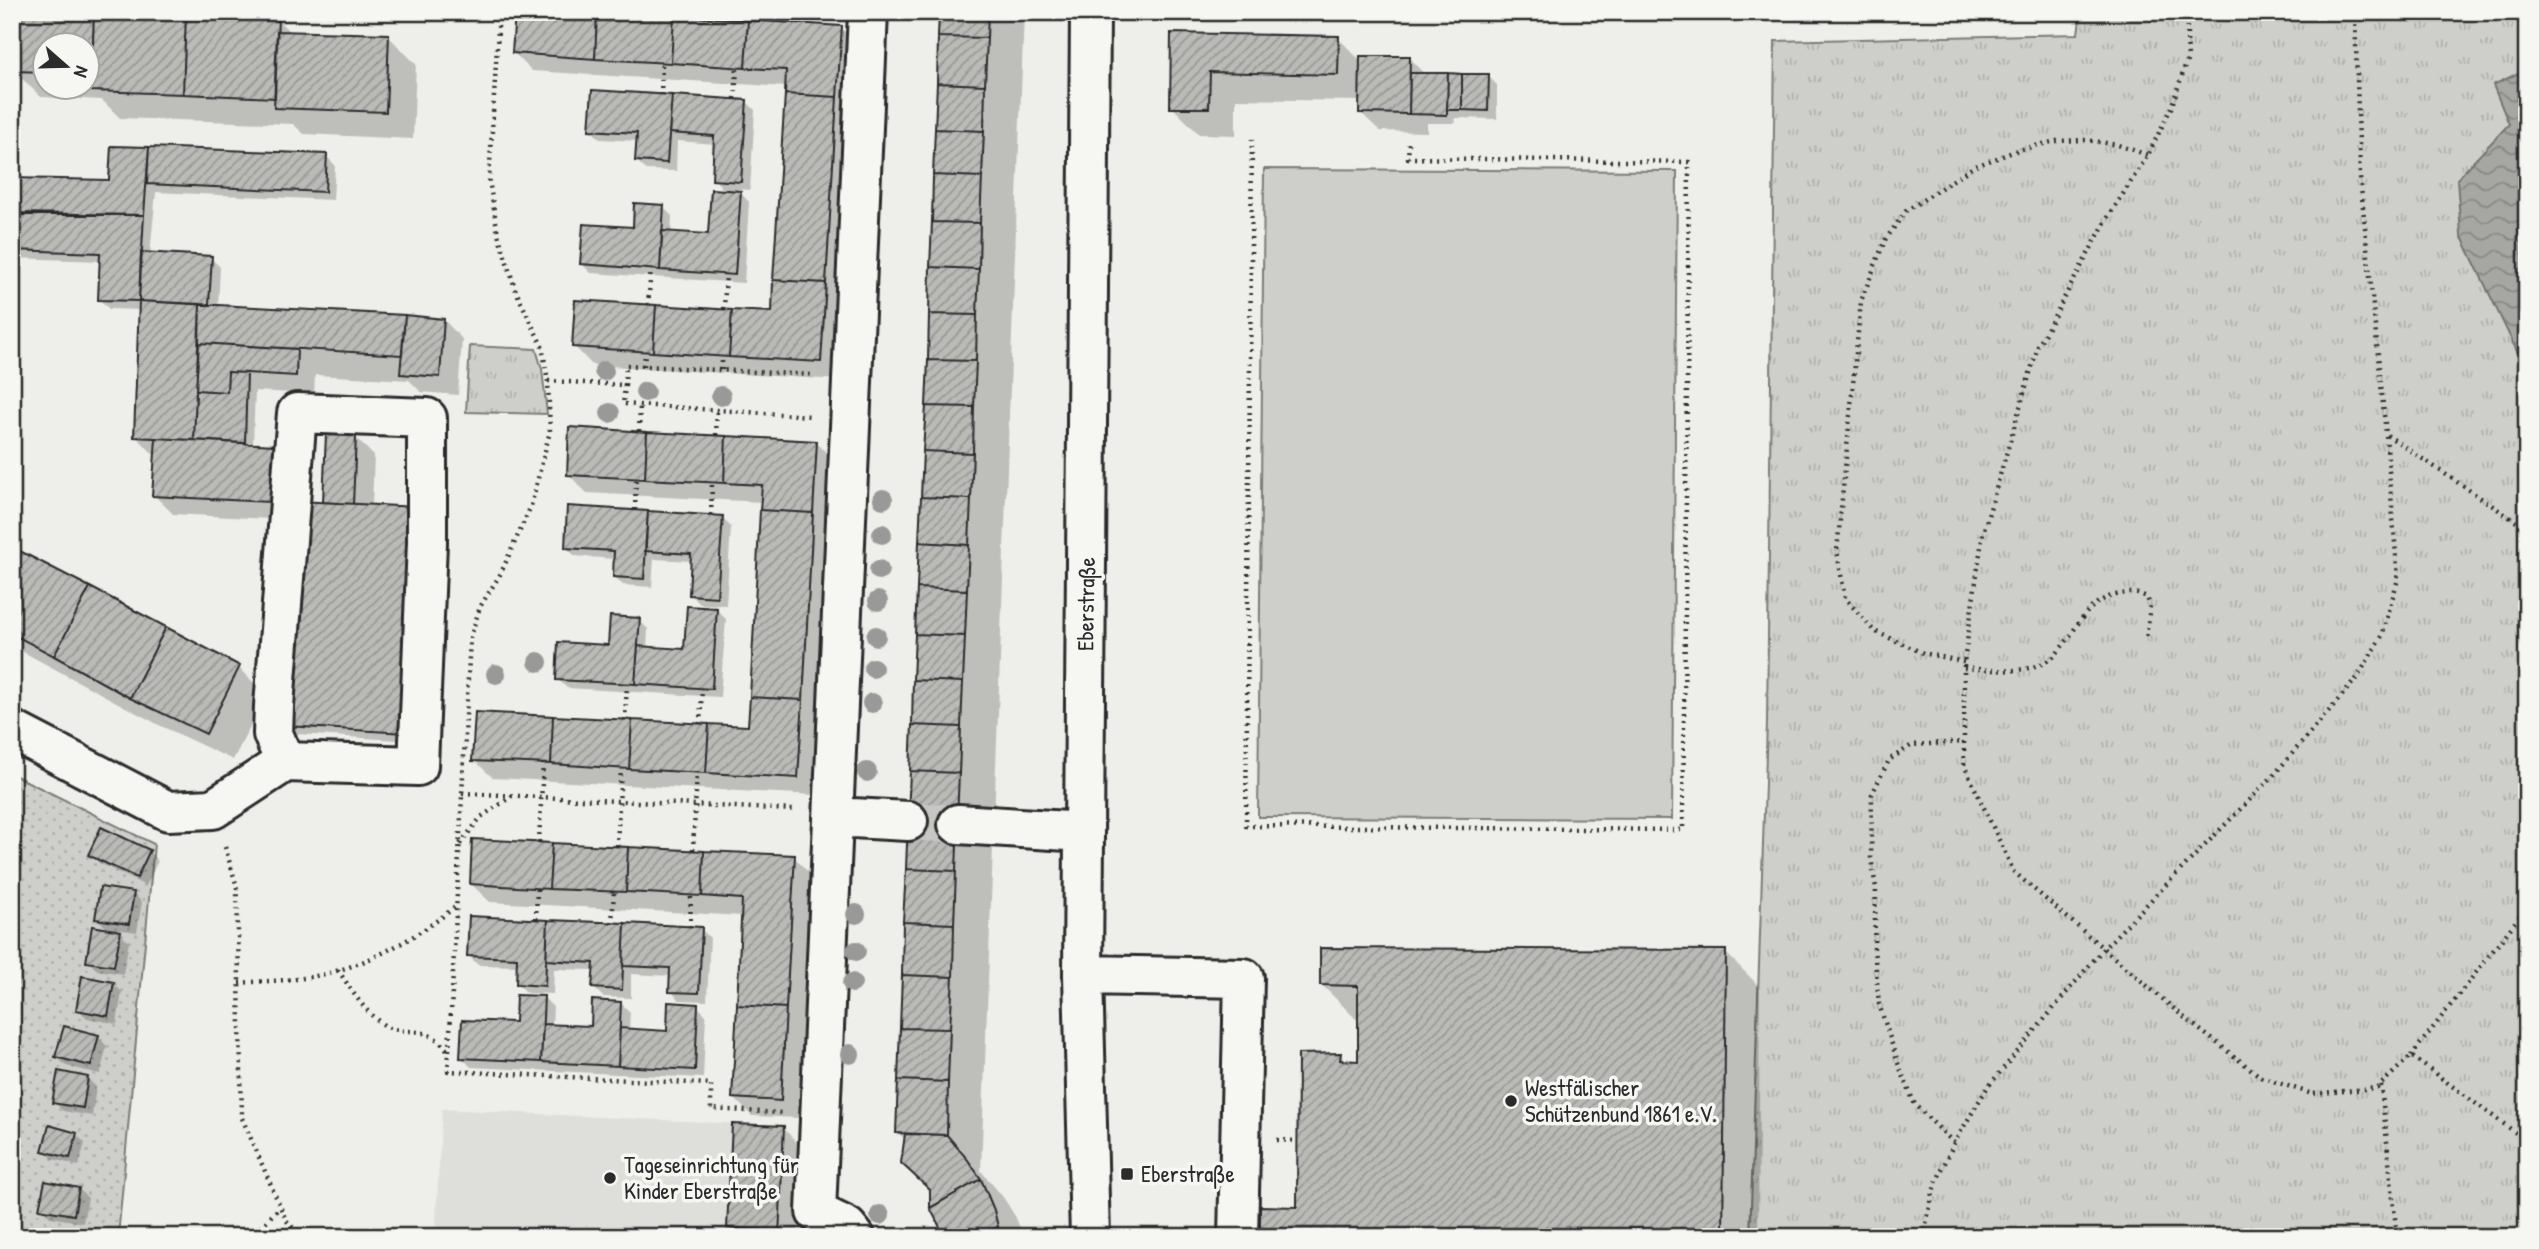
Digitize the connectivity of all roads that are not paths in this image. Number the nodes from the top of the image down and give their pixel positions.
1 (868, 12) edge
2 (1090, 12) edge
3 (12, 730) edge
4 (285, 762) junction
5 (833, 814) junction
6 (908, 821) tunnel mouth
7 (958, 824) tunnel mouth
8 (1084, 832) junction
9 (1083, 975) junction
10 (855, 1237) edge
11 (1090, 1237) edge
12 (1238, 1237) edge

1 - 5 street
2 - 8 street, Eberstraße
3 - 4 street
4 - 4 street
5 - 6 street
5 - 10 street
7 - 8 street
8 - 9 street, Eberstraße
9 - 11 street, Eberstraße
9 - 12 street

